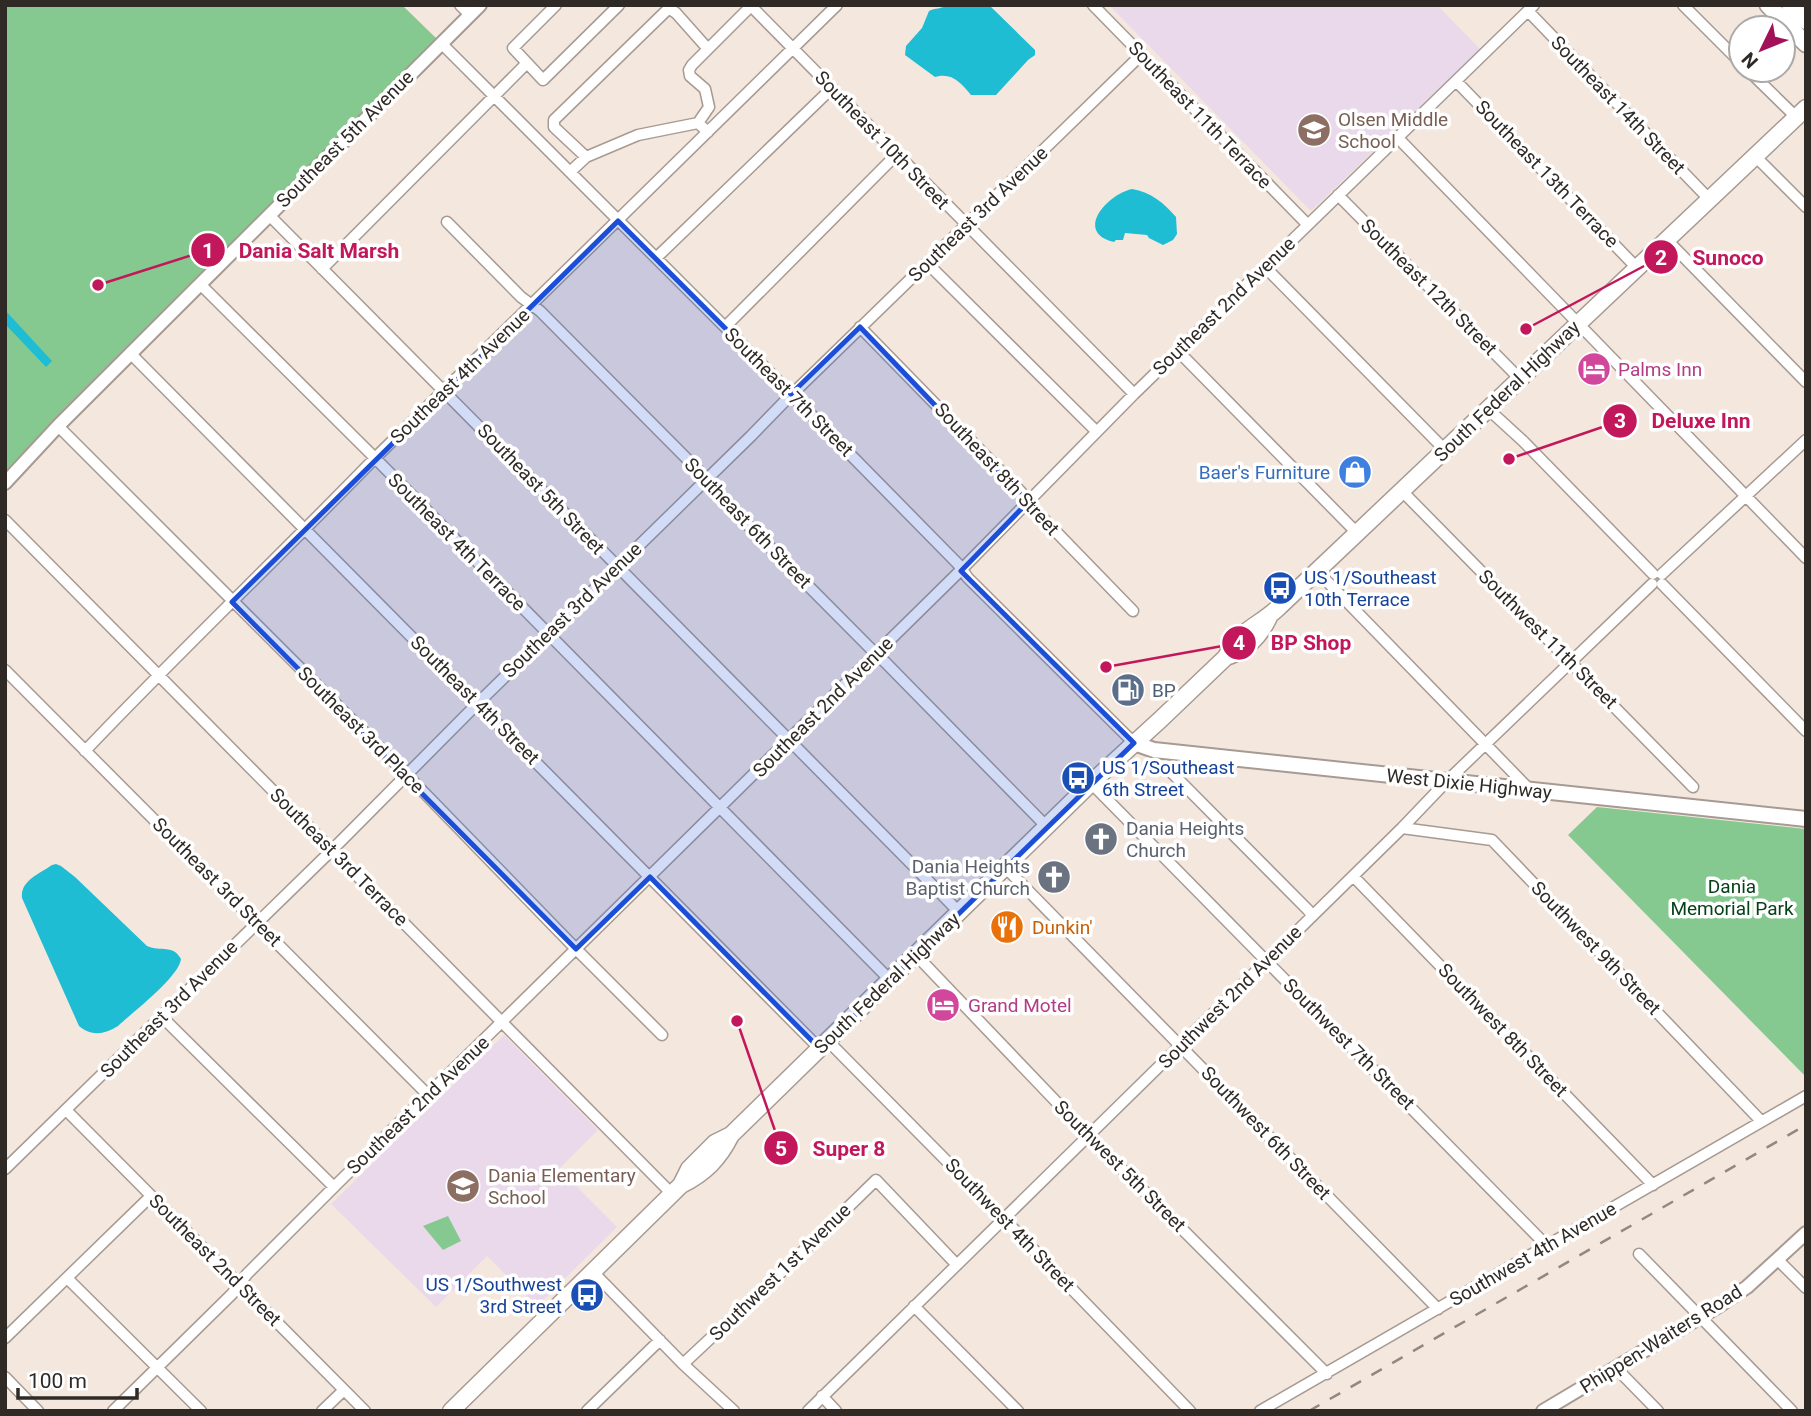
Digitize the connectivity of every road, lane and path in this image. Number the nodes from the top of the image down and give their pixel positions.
1 (460, 5) edge
2 (480, 5) edge
3 (556, 5) edge
4 (620, 5) edge
5 (837, 5) edge
6 (1093, 5) edge
7 (1683, 5) edge
8 (1768, 5) edge
9 (1790, 5) edge
10 (750, 6) edge
11 (1531, 8) edge
12 (470, 15) junction
13 (1806, 21) edge
14 (441, 44) junction
15 (1806, 44) edge
16 (708, 49) junction
17 (793, 49) junction
18 (1727, 49) edge
19 (1142, 54) junction
20 (527, 63) junction
21 (1456, 81) junction
22 (1766, 84) edge
23 (831, 89) junction
24 (495, 97) junction
25 (1801, 112) edge
26 (698, 122) junction
27 (708, 132) junction
28 (1398, 138) junction
29 (896, 155) junction
30 (1755, 156) junction
31 (586, 157) junction
32 (570, 172) junction
33 (1338, 195) junction
34 (1709, 200) junction
35 (1806, 207) edge
36 (269, 215) junction
37 (618, 221) junction
38 (447, 222) dead end
39 (1307, 224) junction
40 (966, 225) junction
41 (1667, 240) junction
42 (656, 258) junction
43 (927, 263) junction
44 (1265, 267) junction
45 (1637, 268) junction
46 (322, 269) junction
47 (200, 284) junction
48 (533, 305) junction
49 (1578, 323) junction
50 (724, 327) junction
51 (860, 327) junction
52 (1178, 351) junction
53 (130, 353) junction
54 (1520, 379) junction
55 (1806, 382) edge
56 (445, 391) junction
57 (791, 394) junction
58 (1134, 394) junction
59 (1488, 409) junction
60 (58, 426) junction
61 (1096, 431) junction
62 (1806, 440) edge
63 (1445, 450) junction
64 (375, 458) junction
65 (705, 481) junction
66 (5, 483) edge
67 (1402, 491) junction
68 (1746, 497) junction
69 (1028, 502) junction
70 (5, 520) edge
71 (305, 530) junction
72 (1357, 533) junction
73 (1806, 558) edge
74 (617, 567) junction
75 (962, 569) junction
76 (1317, 571) junction
77 (1657, 579) junction
78 (232, 602) junction
79 (1133, 611) dead end
80 (548, 634) junction
81 (877, 654) junction
82 (1571, 663) junction
83 (5, 670) edge
84 (159, 675) junction
85 (478, 702) junction
86 (1806, 731) edge
87 (789, 740) junction
88 (1134, 743) junction
89 (1486, 744) junction
90 (85, 751) junction
91 (1171, 772) dead end
92 (407, 775) junction
93 (1446, 782) junction
94 (1091, 783) junction
95 (1693, 787) dead end
96 (1531, 791) junction
97 (720, 808) junction
98 (1806, 820) edge
99 (1047, 827) junction
100 (1402, 828) junction
101 (332, 850) junction
102 (1005, 867) junction
103 (1353, 876) junction
104 (650, 877) junction
105 (959, 912) junction
106 (1312, 916) junction
107 (257, 923) junction
108 (576, 949) junction
109 (916, 955) junction
110 (1266, 961) junction
111 (890, 980) junction
112 (162, 1017) junction
113 (503, 1022) junction
114 (662, 1035) dead end
115 (824, 1045) junction
116 (1181, 1046) junction
117 (428, 1095) junction
118 (1806, 1096) edge
119 (66, 1110) junction
120 (1761, 1121) junction
121 (1088, 1135) junction
122 (5, 1168) edge
123 (1653, 1185) junction
124 (334, 1187) junction
125 (677, 1189) junction
126 (151, 1196) junction
127 (1004, 1219) junction
128 (1806, 1233) edge
129 (1547, 1246) junction
130 (1639, 1254) dead end
131 (1777, 1260) junction
132 (957, 1265) junction
133 (593, 1272) junction
134 (68, 1279) junction
135 (239, 1285) junction
136 (1806, 1288) edge
137 (914, 1306) junction
138 (1438, 1309) junction
139 (1700, 1318) junction
140 (5, 1338) edge
141 (660, 1340) junction
142 (683, 1364) junction
143 (158, 1368) junction
144 (1616, 1368) junction
145 (1326, 1374) junction
146 (5, 1377) edge
147 (344, 1390) junction
148 (822, 1396) junction
149 (724, 1401) junction
150 (38, 1411) edge
151 (113, 1411) edge
152 (201, 1411) edge
153 (322, 1411) edge
154 (365, 1411) edge
155 (451, 1411) edge
156 (587, 1411) edge
157 (715, 1411) edge
158 (734, 1411) edge
159 (807, 1411) edge
160 (836, 1411) edge
161 (1018, 1411) edge
162 (1190, 1411) edge
163 (1260, 1411) edge
164 (1543, 1411) edge
165 (1658, 1411) edge
166 (1792, 1411) edge

1 - 12 street
2 - 12 street, Southeast 5th Avenue
3 - 20 street
4 - 20 street
5 - 17 street, Southeast 4th Avenue
6 - 19 street, Southeast 11th Terrace
7 - 18 street
8 - 15 main road
9 - 13 main road
10 - 16 street
10 - 17 street, Southeast 10th Street
11 - 21 street, Southeast 2nd Avenue
11 - 34 street, Southeast 14th Street
12 - 14 street, Southeast 5th Avenue
14 - 24 street, Southeast 7th Street
14 - 36 street, Southeast 5th Avenue
16 - 26 street
16 - 31 street
17 - 23 street, Southeast 10th Street
17 - 27 street, Southeast 4th Avenue
19 - 39 street, Southeast 11th Terrace
19 - 40 street, Southeast 3rd Avenue
20 - 24 street
21 - 28 street, Southeast 2nd Avenue
21 - 45 street, Southeast 13th Terrace
22 - 25 street
23 - 29 street, Southeast 10th Street
23 - 42 street
24 - 32 street, Southeast 7th Street
24 - 46 street
25 - 30 main road, South Federal Highway
26 - 27 street
26 - 31 street
27 - 37 street, Southeast 4th Avenue
28 - 33 street, Southeast 2nd Avenue
28 - 49 street
29 - 40 street, Southeast 10th Street
29 - 50 street
30 - 34 main road, South Federal Highway
30 - 35 street
31 - 32 street
32 - 37 street, Southeast 7th Street
33 - 39 street, Southeast 2nd Avenue
33 - 54 street, Southeast 12th Street
34 - 41 main road, South Federal Highway
36 - 46 street, Southeast 5th Street
36 - 47 street, Southeast 5th Avenue
37 - 42 street, Southeast 7th Street
37 - 48 street, Southeast 4th Avenue
38 - 48 street, Southeast 6th Street
39 - 44 street, Southeast 2nd Avenue
40 - 43 street, Southeast 3rd Avenue
40 - 58 street, Southeast 10th Street
41 - 45 main road, South Federal Highway
41 - 55 street
42 - 50 street, Southeast 7th Street
43 - 51 street, Southeast 3rd Avenue
43 - 61 street
44 - 52 street, Southeast 2nd Avenue
44 - 63 street
45 - 49 main road, South Federal Highway
46 - 56 street, Southeast 5th Street
47 - 53 street, Southeast 5th Avenue
47 - 64 street, Southeast 4th Terrace
48 - 56 street, Southeast 4th Avenue
48 - 65 street, Southeast 6th Street
49 - 54 main road, South Federal Highway
49 - 68 street
50 - 57 street, Southeast 7th Street
51 - 57 street, Southeast 3rd Avenue
51 - 69 street, Southeast 8th Street
52 - 58 street, Southeast 2nd Avenue
52 - 72 street
53 - 60 street, Southeast 5th Avenue
53 - 71 street, Southeast 4th Street
54 - 59 main road, South Federal Highway
56 - 64 street, Southeast 4th Avenue
56 - 74 street, Southeast 5th Street
57 - 65 street, Southeast 3rd Avenue
57 - 75 street, Southeast 7th Street
58 - 61 street, Southeast 2nd Avenue
59 - 63 main road, South Federal Highway
59 - 77 street
60 - 66 street, Southeast 5th Avenue
60 - 78 street, Southeast 3rd Place
61 - 69 street, Southeast 2nd Avenue
62 - 68 street, Southwest 2nd Avenue
63 - 67 main road, South Federal Highway
64 - 71 street, Southeast 4th Avenue
64 - 80 street, Southeast 4th Terrace
65 - 74 street, Southeast 3rd Avenue
65 - 81 street, Southeast 6th Street
67 - 72 main road, South Federal Highway
67 - 82 street, Southwest 11th Street
68 - 73 street
68 - 77 street, Southwest 2nd Avenue
69 - 75 street, Southeast 2nd Avenue
69 - 79 street, Southeast 8th Street
70 - 84 street, Southeast 3rd Terrace
71 - 78 street, Southeast 4th Avenue
71 - 85 street, Southeast 4th Street
72 - 76 main road, South Federal Highway
74 - 80 street, Southeast 3rd Avenue
74 - 87 street, Southeast 5th Street
75 - 81 street, Southeast 2nd Avenue
75 - 88 street, Southeast 7th Street
76 - 88 main road, South Federal Highway
76 - 89 street
77 - 82 street, Southwest 2nd Avenue
77 - 86 street
78 - 84 street, Southeast 4th Avenue
78 - 92 street, Southeast 3rd Place
80 - 85 street, Southeast 3rd Avenue
80 - 97 street, Southeast 4th Terrace
81 - 87 street, Southeast 2nd Avenue
81 - 99 street, Southeast 6th Street
82 - 89 street, Southwest 2nd Avenue
82 - 95 street, Southwest 11th Street
83 - 90 street, Southeast 3rd Street
84 - 90 street, Southeast 4th Avenue
84 - 101 street, Southeast 3rd Terrace
85 - 92 street, Southeast 3rd Avenue
85 - 104 street, Southeast 4th Street
87 - 97 street, Southeast 2nd Avenue
87 - 105 street, Southeast 5th Street
88 - 93 main road, West Dixie Highway
88 - 94 main road, South Federal Highway
89 - 93 street, Southwest 2nd Avenue
89 - 96 street
90 - 107 street, Southeast 3rd Street
91 - 106 street
92 - 101 street, Southeast 3rd Avenue
92 - 108 street, Southeast 3rd Place
93 - 96 main road, West Dixie Highway
93 - 100 street, Southwest 2nd Avenue
94 - 99 main road, South Federal Highway
94 - 110 street, Southwest 7th Street
96 - 98 main road, West Dixie Highway
97 - 104 street, Southeast 2nd Avenue
97 - 111 street, Southeast 4th Terrace
99 - 102 main road, South Federal Highway
100 - 103 street, Southwest 2nd Avenue
100 - 120 street, Southwest 9th Street
101 - 107 street, Southeast 3rd Avenue
101 - 113 street, Southeast 3rd Terrace
102 - 105 main road, South Federal Highway
102 - 116 street, Southwest 6th Street
103 - 106 street, Southwest 2nd Avenue
103 - 123 street, Southwest 8th Street
104 - 108 street, Southeast 2nd Avenue
104 - 115 street, Southeast 4th Street
105 - 109 main road, South Federal Highway
106 - 110 street, Southwest 2nd Avenue
107 - 112 street, Southeast 3rd Avenue
107 - 117 street, Southeast 3rd Street
108 - 113 street, Southeast 2nd Avenue
108 - 114 street, Southeast 3rd Place
109 - 111 main road, South Federal Highway
109 - 121 street, Southwest 5th Street
110 - 116 street, Southwest 2nd Avenue
110 - 129 street, Southwest 7th Street
111 - 115 main road, South Federal Highway
112 - 119 street, Southeast 3rd Avenue
112 - 124 street
113 - 117 street, Southeast 2nd Avenue
113 - 125 street, Southeast 3rd Terrace
115 - 125 main road, South Federal Highway
115 - 127 street, Southwest 4th Street
116 - 121 street, Southwest 2nd Avenue
116 - 138 street, Southwest 6th Street
117 - 124 street, Southeast 2nd Avenue
118 - 120 street, Southwest 4th Avenue
119 - 122 street, Southeast 3rd Avenue
119 - 126 street, Southeast 2nd Street
120 - 123 street, Southwest 4th Avenue
121 - 127 street, Southwest 2nd Avenue
121 - 145 street, Southwest 5th Street
123 - 129 street, Southwest 4th Avenue
124 - 135 street, Southeast 2nd Avenue
125 - 133 main road, South Federal Highway
126 - 134 street
126 - 135 street, Southeast 2nd Street
127 - 132 street, Southwest 2nd Avenue
127 - 162 street, Southwest 4th Street
128 - 131 street, Phippen-Waiters Road
129 - 138 street, Southwest 4th Avenue
130 - 139 street
131 - 136 street
131 - 139 street, Phippen-Waiters Road
132 - 137 street, Southwest 2nd Avenue
132 - 142 street, Southwest 1st Avenue
133 - 141 street
133 - 155 main road, South Federal Highway
134 - 140 street
134 - 143 street
135 - 143 street, Southeast 2nd Avenue
135 - 147 street, Southeast 2nd Street
137 - 148 street, Southwest 2nd Avenue
137 - 161 street
138 - 145 street, Southwest 4th Avenue
139 - 144 street, Phippen-Waiters Road
139 - 166 street
141 - 142 street
141 - 156 street
142 - 149 street
143 - 151 street, Southeast 2nd Avenue
143 - 152 street
144 - 164 street, Phippen-Waiters Road
144 - 165 street
145 - 163 street, Southwest 4th Avenue
146 - 150 street
147 - 153 street
147 - 154 street, Southeast 2nd Street
148 - 159 street, Southwest 2nd Avenue
148 - 160 street
149 - 157 street
149 - 158 street

